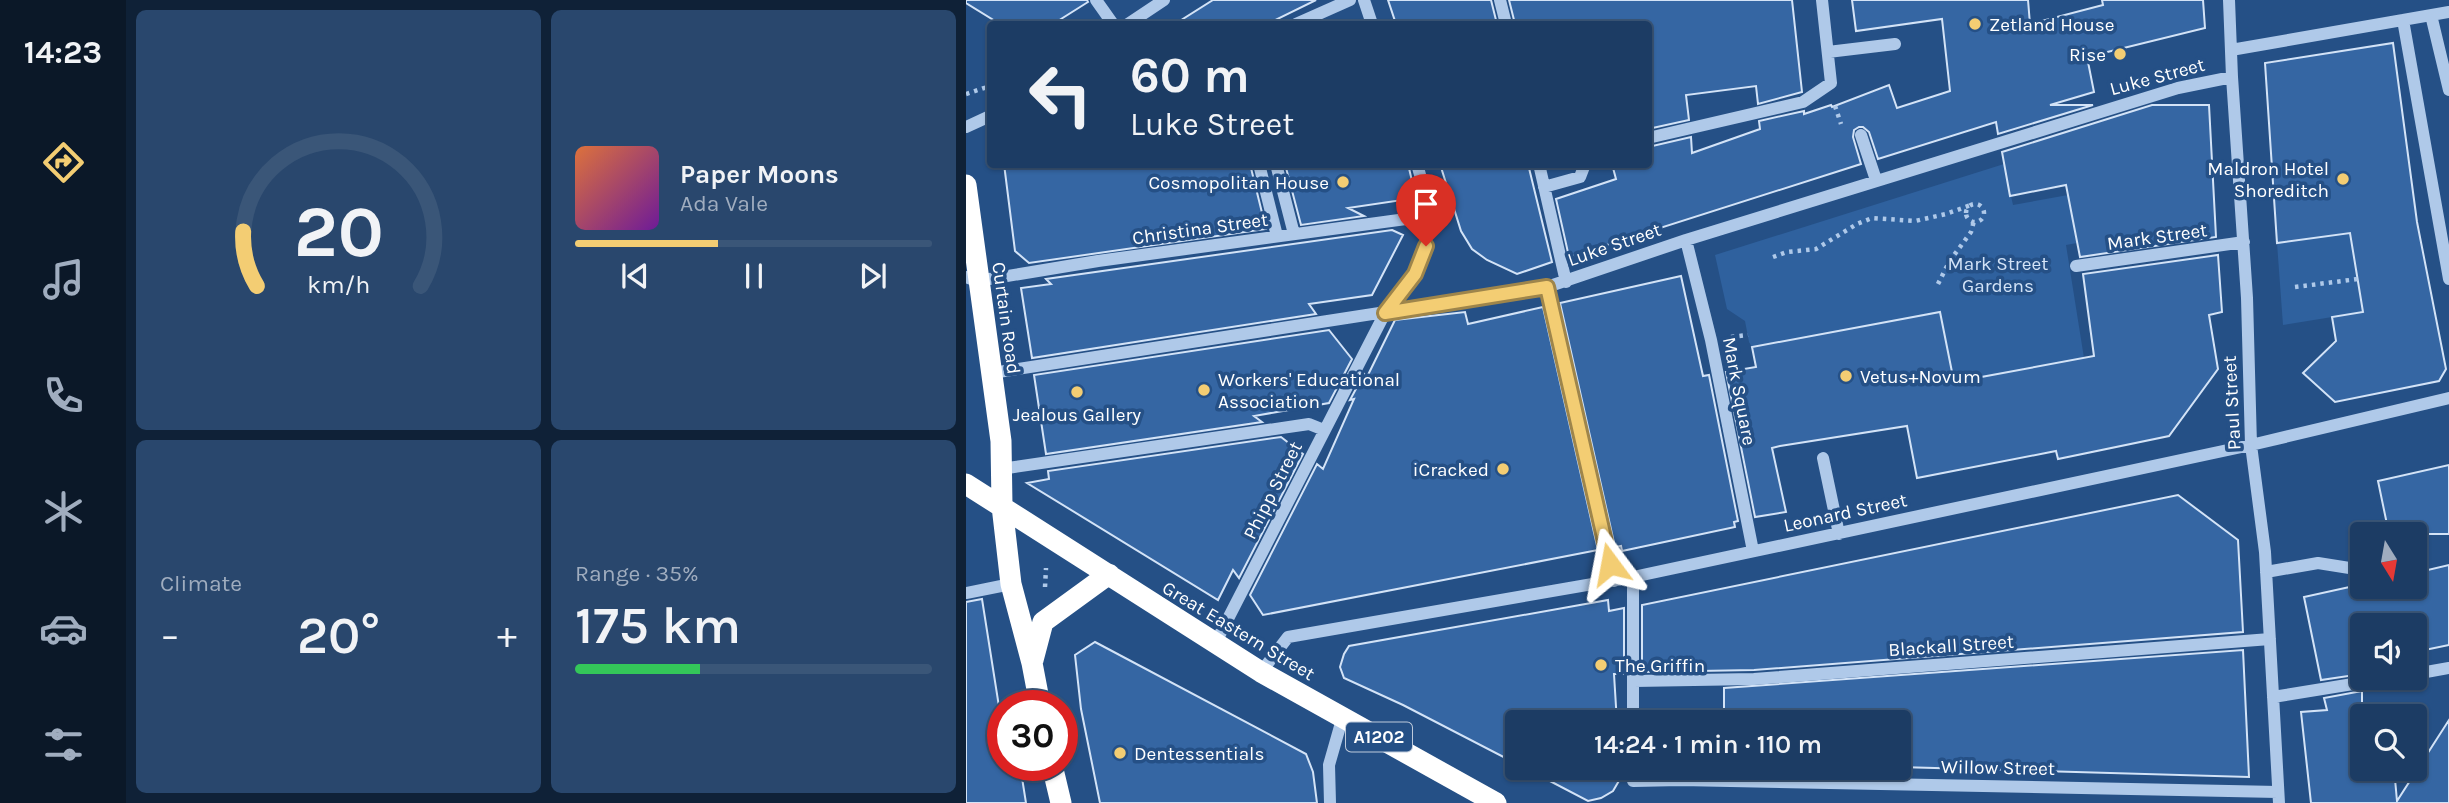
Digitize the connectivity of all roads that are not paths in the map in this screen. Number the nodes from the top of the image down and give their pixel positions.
1 (1096, 0) edge
2 (1164, 0) edge
3 (1350, 0) edge
4 (1364, 0) edge
5 (1500, 0) edge
6 (1822, 0) edge
7 (2230, 0) edge
8 (2449, 12) edge
9 (2431, 15) junction
10 (2403, 20) junction
11 (1111, 21) edge
12 (1132, 21) edge
13 (1303, 21) edge
14 (1371, 21) edge
15 (1505, 21) edge
16 (1895, 44) dead end
17 (2231, 50) junction
18 (1828, 52) junction
19 (2232, 77) junction
20 (2449, 90) edge
21 (987, 117) edge
22 (966, 127) edge
23 (1861, 135) dead end
24 (1652, 137) edge
25 (1260, 168) edge
26 (1277, 168) edge
27 (1418, 168) edge
28 (1540, 168) edge
29 (1584, 168) edge
30 (1876, 180) junction
31 (966, 185) edge
32 (1544, 187) junction
33 (1428, 216) junction
34 (1294, 234) junction
35 (1277, 236) junction
36 (1686, 240) junction
37 (2244, 243) junction
38 (2076, 266) dead end
39 (972, 279) edge
40 (2449, 279) edge
41 (1566, 282) junction
42 (1547, 287) junction
43 (1385, 313) junction
44 (992, 373) junction
45 (2449, 398) edge
46 (1324, 430) junction
47 (2251, 445) junction
48 (1823, 458) dead end
49 (1001, 469) junction
50 (966, 484) edge
51 (1002, 506) junction
52 (1839, 534) junction
53 (1753, 551) junction
54 (2350, 568) edge
55 (2266, 572) junction
56 (1109, 575) junction
57 (1633, 577) junction
58 (1614, 581) junction
59 (1011, 584) junction
60 (966, 593) edge
61 (2270, 639) junction
62 (1215, 643) junction
63 (1032, 663) junction
64 (2449, 668) edge
65 (2427, 672) edge
66 (1261, 673) junction
67 (1634, 681) junction
68 (2350, 684) edge
69 (1037, 690) edge
70 (2273, 697) junction
71 (1633, 710) edge
72 (1343, 716) junction
73 (1681, 780) edge
74 (1056, 781) edge
75 (2278, 798) edge
76 (1061, 803) edge
77 (1330, 803) edge
78 (1496, 803) edge

1 - 11 street
2 - 12 street
3 - 13 street
4 - 14 street
5 - 15 street
6 - 18 street
7 - 17 street, Paul Street
8 - 9 street
9 - 10 street
9 - 20 street
10 - 17 street
10 - 40 street
16 - 18 street
17 - 19 street, Paul Street
18 - 24 street
19 - 30 street, Luke Street
19 - 37 street, Paul Street
21 - 22 street
23 - 30 street
25 - 35 street
26 - 34 street
27 - 33 street, Phipp Street
28 - 32 street
29 - 32 street
30 - 36 street, Luke Street
31 - 39 highway, Curtain Road
32 - 41 street
33 - 34 street, Christina Street
33 - 43 street, Phipp Street
34 - 35 street, Christina Street
35 - 39 street, Christina Street
36 - 41 street, Luke Street
36 - 53 street, Mark Square
37 - 38 street, Mark Street
37 - 47 street, Paul Street
39 - 44 highway, Curtain Road
41 - 42 street, Luke Street
42 - 43 street, Luke Street
42 - 58 street
43 - 44 street, Luke Street
43 - 46 street, Phipp Street
44 - 49 highway, Curtain Road
45 - 47 street, Leonard Street
46 - 49 street
46 - 62 street, Phipp Street
47 - 52 street, Leonard Street
47 - 55 street, Paul Street
48 - 52 street
49 - 51 highway, Curtain Road
50 - 51 highway, Great Eastern Street / A1202
51 - 56 highway, Great Eastern Street / A1202
51 - 59 highway, Curtain Road
52 - 53 street, Leonard Street
53 - 57 street, Leonard Street
54 - 55 street
55 - 61 street, Paul Street
56 - 62 highway, Great Eastern Street / A1202
56 - 63 highway
57 - 58 street, Leonard Street
57 - 67 street
58 - 66 street, Leonard Street
59 - 60 street
59 - 63 highway, Curtain Road
61 - 67 street, Blackall Street
61 - 70 street, Paul Street
62 - 66 highway, Great Eastern Street / A1202
63 - 69 highway, Curtain Road
64 - 65 street
66 - 72 highway, Great Eastern Street / A1202
67 - 71 street
68 - 70 street
70 - 75 street, Paul Street
72 - 77 street
72 - 78 highway, Great Eastern Street / A1202
73 - 75 street, Willow Street
74 - 76 highway

